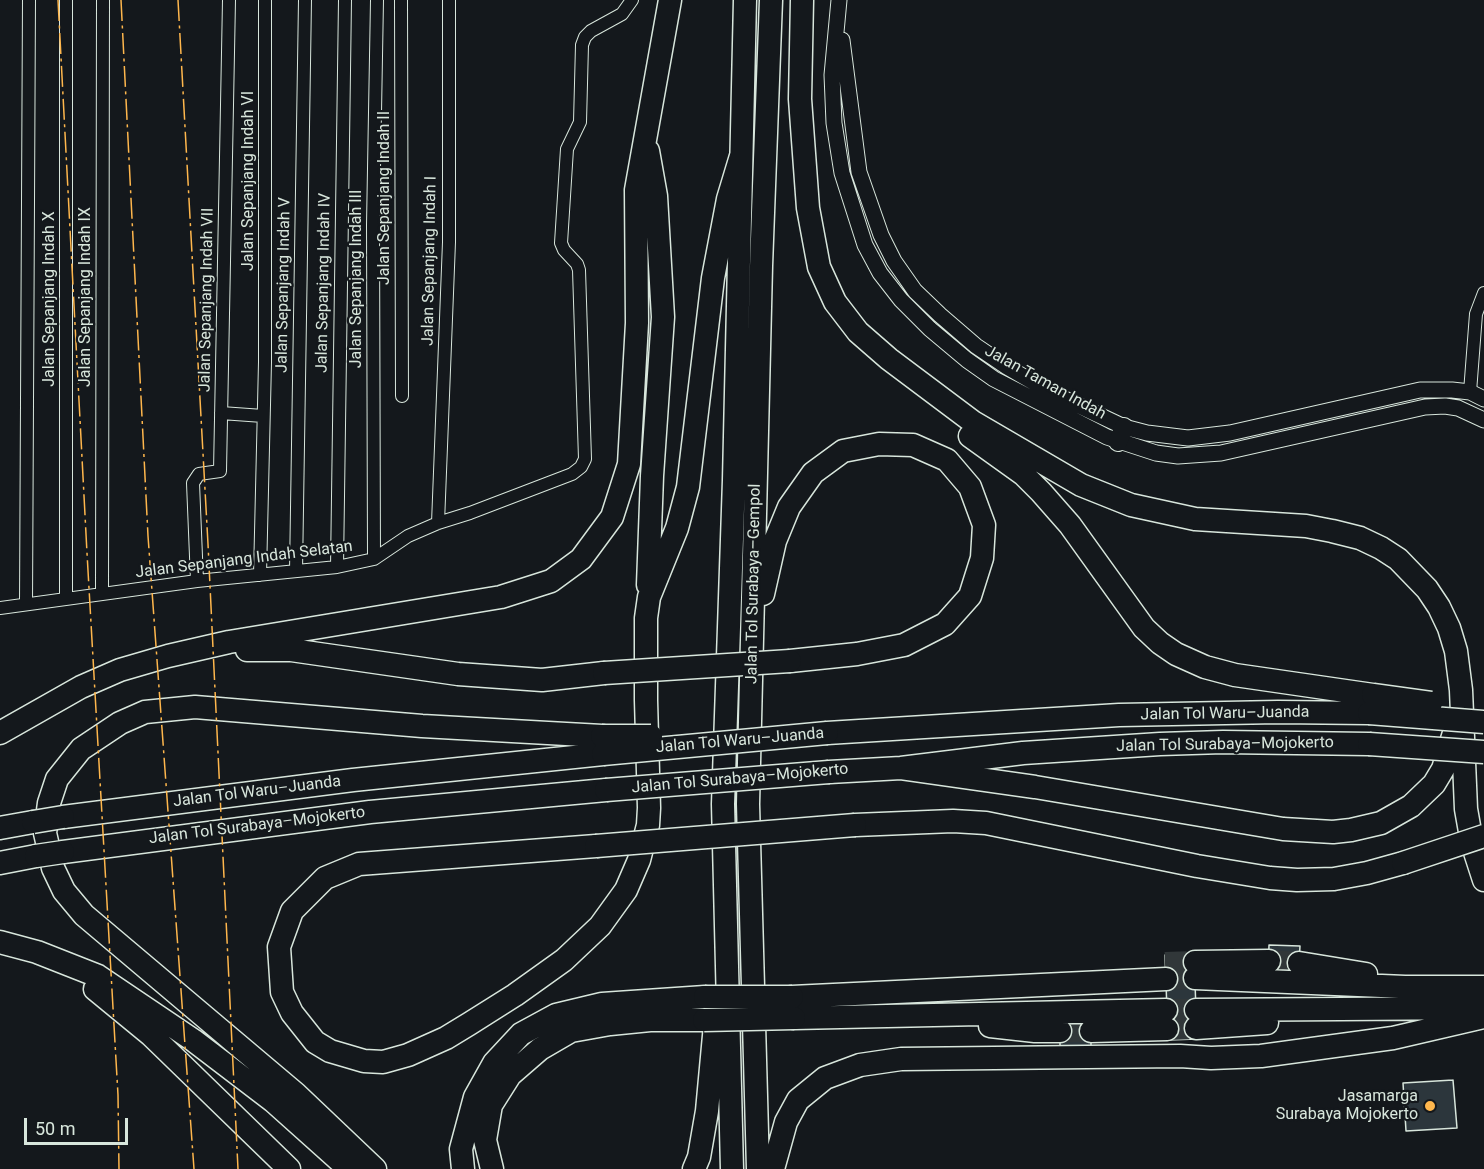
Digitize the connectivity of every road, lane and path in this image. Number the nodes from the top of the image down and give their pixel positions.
1 (29, 0) edge
2 (66, 0) edge
3 (103, 0) edge
4 (228, 0) edge
5 (265, 0) edge
6 (305, 0) edge
7 (345, 0) edge
8 (377, 0) edge
9 (401, 0) edge
10 (449, 0) edge
11 (632, 0) edge
12 (670, 0) edge
13 (745, 0) edge
14 (771, 0) edge
15 (800, 0) edge
16 (840, 0) edge
17 (645, 138) junction
18 (741, 156) junction
19 (1484, 293) edge
20 (1477, 395) edge
21 (402, 396) dead end
22 (221, 413) junction
23 (263, 416) junction
24 (1484, 420) edge
25 (1121, 434) junction
26 (438, 523) junction
27 (374, 559) junction
28 (337, 567) junction
29 (296, 571) junction
30 (260, 575) junction
31 (197, 582) junction
32 (102, 594) junction
33 (66, 598) junction
34 (26, 604) junction
35 (0, 608) edge
36 (646, 618) junction
37 (168, 656) junction
38 (752, 689) junction
39 (1461, 690) junction
40 (1371, 704) junction
41 (1484, 712) edge
42 (1484, 722) edge
43 (0, 733) edge
44 (602, 745) junction
45 (1484, 752) edge
46 (900, 768) junction
47 (0, 828) edge
48 (1484, 836) edge
49 (0, 863) edge
50 (1484, 880) edge
51 (725, 929) junction
52 (0, 942) edge
53 (37, 952) junction
54 (1269, 961) tunnel mouth
55 (1299, 963) tunnel mouth
56 (1165, 971) tunnel mouth
57 (1456, 987) junction
58 (1484, 987) edge
59 (793, 1008) junction
60 (1484, 1008) edge
61 (929, 1016) junction
62 (1484, 1017) edge
63 (1196, 1019) tunnel mouth
64 (1091, 1030) tunnel mouth
65 (1060, 1031) tunnel mouth
66 (290, 1169) edge
67 (349, 1169) edge
68 (375, 1169) edge
69 (463, 1169) edge
70 (492, 1169) edge
71 (694, 1169) edge
72 (732, 1169) edge
73 (758, 1169) edge
74 (773, 1169) edge

1 - 34 street
2 - 33 street, Jalan Sepanjang Indah X
3 - 32 street, Jalan Sepanjang Indah IX
4 - 22 street, Jalan Sepanjang Indah VII
5 - 23 street, Jalan Sepanjang Indah VI
6 - 29 street, Jalan Sepanjang Indah V
7 - 28 street, Jalan Sepanjang Indah IV
8 - 27 street, Jalan Sepanjang Indah III
9 - 21 street, Jalan Sepanjang Indah II
10 - 26 street, Jalan Sepanjang Indah I
11 - 26 street, Jalan Sepanjang Indah Selatan
12 - 17 highway
13 - 18 highway, Jalan Tol Surabaya–Gempol
14 - 38 highway, Jalan Tol Surabaya–Gempol
15 - 39 highway
15 - 40 highway
16 - 25 street, Jalan Taman Indah
17 - 36 highway
17 - 37 highway
18 - 36 highway
18 - 51 highway, Jalan Tol Surabaya–Gempol
19 - 20 street
20 - 25 street, Jalan Taman Indah
22 - 23 street
22 - 31 street, Jalan Sepanjang Indah VII
23 - 30 street, Jalan Sepanjang Indah VI
24 - 25 street, Jalan Taman Indah
26 - 27 street, Jalan Sepanjang Indah Selatan
27 - 28 street, Jalan Sepanjang Indah Selatan
28 - 29 street, Jalan Sepanjang Indah Selatan
29 - 30 street, Jalan Sepanjang Indah Selatan
30 - 31 street, Jalan Sepanjang Indah Selatan
31 - 32 street, Jalan Sepanjang Indah Selatan
32 - 33 street, Jalan Sepanjang Indah Selatan
33 - 34 street, Jalan Sepanjang Indah Selatan
34 - 35 street, Jalan Sepanjang Indah Selatan
36 - 48 highway, bridge
37 - 38 highway, bridge
37 - 43 highway
38 - 73 highway, Jalan Tol Surabaya–Gempol
39 - 46 highway
39 - 50 highway
40 - 41 highway, bridge
40 - 42 highway, Jalan Tol Waru–Juanda, bridge
40 - 44 highway, Jalan Tol Waru–Juanda, bridge
44 - 47 highway, Jalan Tol Waru–Juanda, bridge
44 - 68 highway
45 - 46 highway, Jalan Tol Surabaya–Mojokerto, bridge
46 - 49 highway, Jalan Tol Surabaya–Mojokerto, bridge
51 - 71 highway
51 - 72 highway, Jalan Tol Surabaya–Gempol
52 - 53 highway
53 - 66 highway
53 - 67 highway
54 - 57 highway
55 - 57 highway
56 - 59 highway
57 - 58 highway
59 - 61 highway
59 - 69 highway, bridge
59 - 70 highway, bridge
60 - 63 highway
61 - 64 highway
61 - 65 highway
62 - 74 highway

